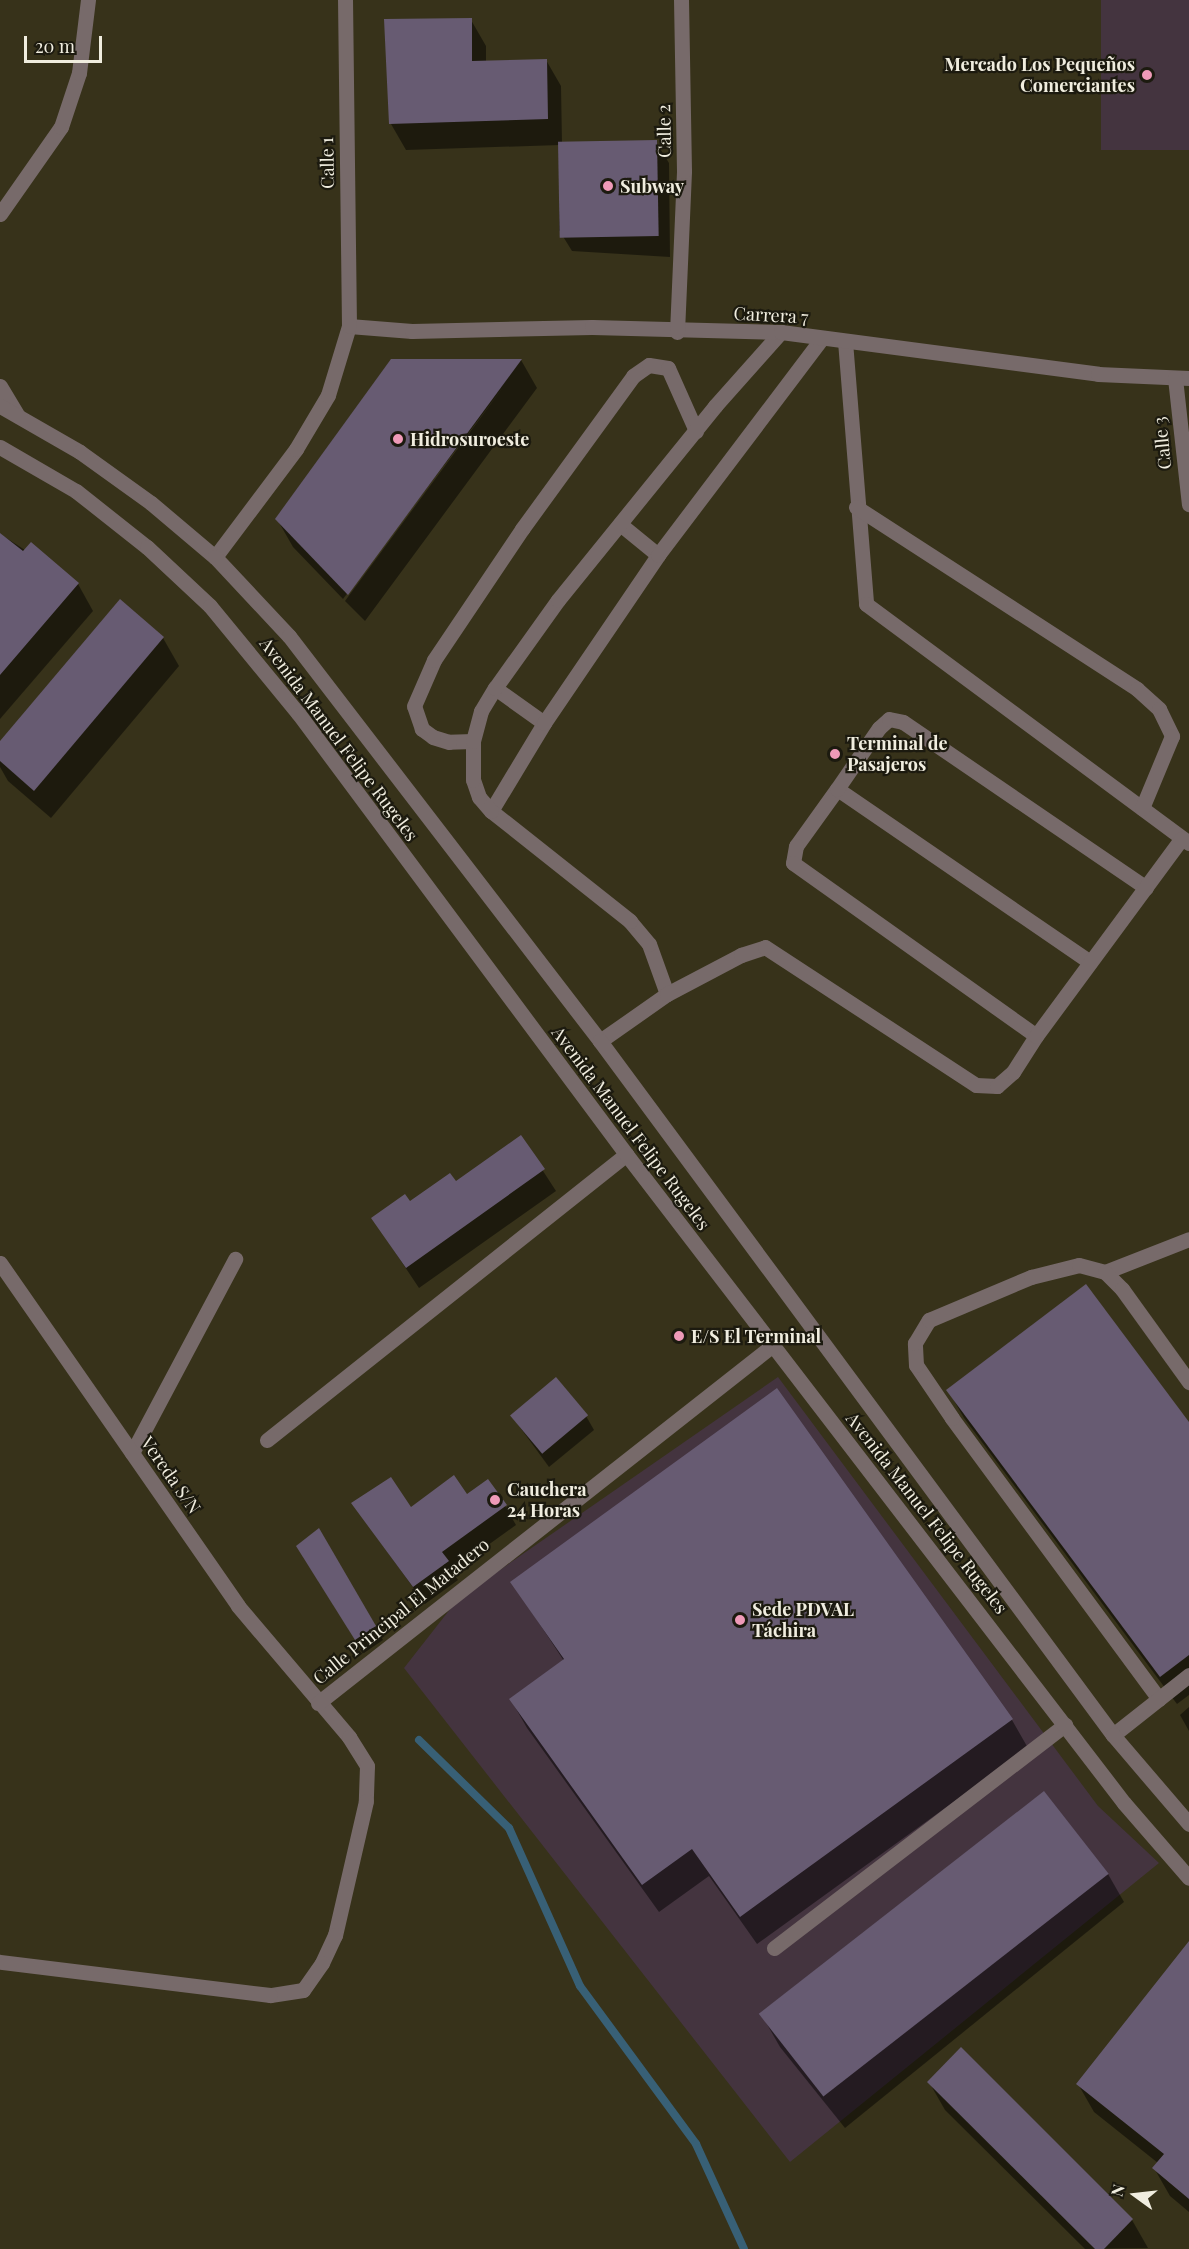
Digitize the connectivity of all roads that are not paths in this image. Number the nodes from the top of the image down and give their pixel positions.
1 (88, 0) edge
2 (345, 0) edge
3 (681, 0) edge
4 (0, 214) edge
5 (349, 326) junction
6 (677, 332) junction
7 (781, 332) junction
8 (822, 338) junction
9 (845, 341) junction
10 (1182, 378) edge
11 (0, 386) edge
12 (0, 406) edge
13 (18, 416) junction
14 (696, 431) junction
15 (0, 447) edge
16 (1189, 504) edge
17 (856, 507) junction
18 (620, 524) junction
19 (658, 555) junction
20 (215, 557) junction
21 (495, 688) junction
22 (544, 723) junction
23 (473, 741) junction
24 (837, 789) junction
25 (1142, 808) junction
26 (491, 811) junction
27 (1185, 841) edge
28 (1146, 888) junction
29 (1090, 962) junction
30 (667, 994) junction
31 (1036, 1036) junction
32 (600, 1041) junction
33 (626, 1154) junction
34 (1189, 1239) edge
35 (235, 1259) dead end
36 (0, 1263) edge
37 (1105, 1272) junction
38 (772, 1345) junction
39 (1189, 1382) edge
40 (267, 1440) dead end
41 (132, 1453) junction
42 (1189, 1675) edge
43 (1159, 1699) junction
44 (318, 1703) junction
45 (1065, 1725) junction
46 (1113, 1735) junction
47 (1189, 1824) edge
48 (1189, 1878) edge
49 (774, 1948) dead end
50 (0, 1962) edge

1 - 4 street
2 - 5 street, Calle 1
3 - 6 street, Calle 2
5 - 6 street, Carrera 7
5 - 20 street, Calle 1
6 - 7 street, Carrera 7
7 - 8 street, Carrera 7
7 - 14 street
8 - 9 street, Carrera 7
8 - 19 street
9 - 10 street, Carrera 7
9 - 17 street
10 - 16 street, Calle 3
11 - 13 street
12 - 13 street, Avenida Manuel Felipe Rugeles
13 - 20 street, Avenida Manuel Felipe Rugeles
14 - 18 street
14 - 23 street
15 - 33 street, Avenida Manuel Felipe Rugeles
17 - 25 street
17 - 25 street
18 - 19 street
18 - 21 street
19 - 22 street
20 - 32 street, Avenida Manuel Felipe Rugeles
21 - 22 street
21 - 23 street
22 - 26 street
23 - 26 street
24 - 28 street
24 - 29 street
24 - 31 street
25 - 27 street
26 - 30 street
27 - 28 street
28 - 29 street
29 - 31 street
30 - 31 street
30 - 32 street
32 - 46 street, Avenida Manuel Felipe Rugeles
33 - 38 street, Avenida Manuel Felipe Rugeles
33 - 40 street
34 - 37 street
35 - 41 street
36 - 41 street, Vereda S/N
37 - 39 street
37 - 43 street
38 - 44 street, Calle Principal El Matadero
38 - 45 street, Avenida Manuel Felipe Rugeles
41 - 44 street, Vereda S/N
42 - 43 street
43 - 46 street
44 - 50 street, Calle Principal El Matadero
45 - 48 street, Avenida Manuel Felipe Rugeles
45 - 49 street
46 - 47 street, Avenida Manuel Felipe Rugeles

